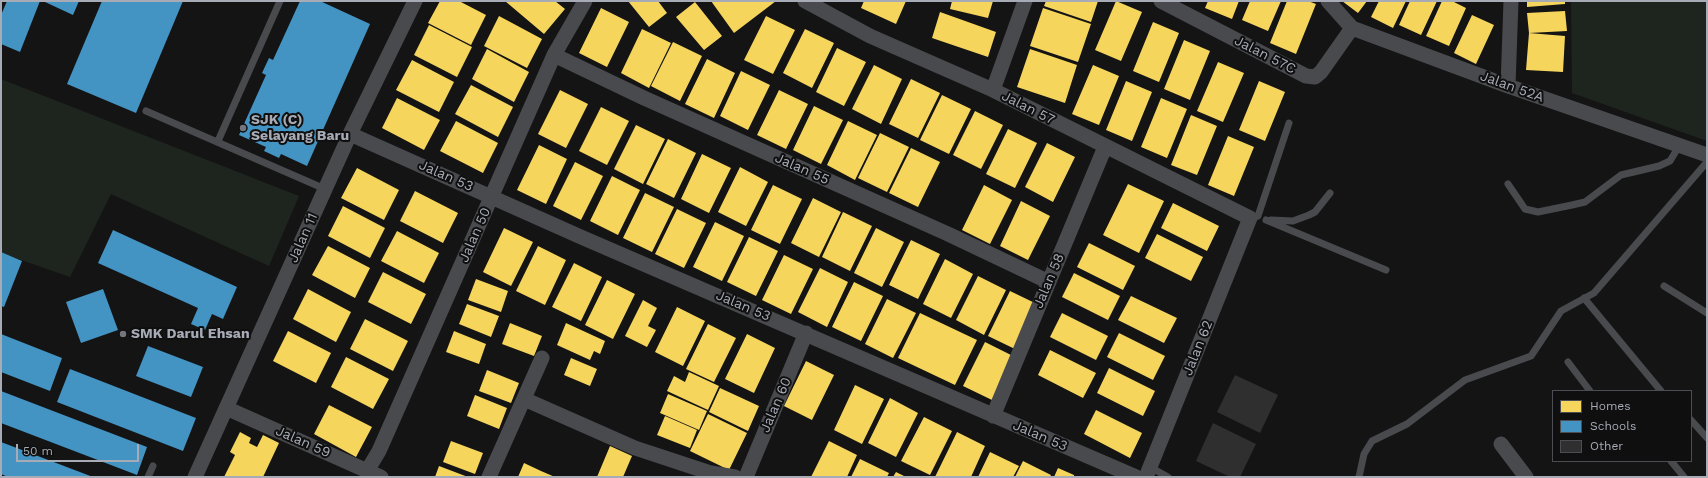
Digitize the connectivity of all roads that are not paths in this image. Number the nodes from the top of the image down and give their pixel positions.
1 (280, 1) edge
2 (415, 1) edge
3 (586, 1) edge
4 (1024, 1) edge
5 (1161, 1) edge
6 (1328, 1) edge
7 (1511, 1) edge
8 (808, 2) edge
9 (1352, 28) junction
10 (554, 55) junction
11 (1508, 86) junction
12 (993, 90) junction
13 (146, 111) dead end
14 (1289, 123) dead end
15 (350, 134) junction
16 (218, 141) junction
17 (1679, 146) junction
18 (1105, 147) junction
19 (1707, 155) edge
20 (1707, 162) edge
21 (1508, 184) dead end
22 (325, 189) junction
23 (1330, 193) dead end
24 (492, 196) junction
25 (1254, 217) junction
26 (1266, 220) junction
27 (1386, 270) dead end
28 (1049, 282) junction
29 (1664, 286) dead end
30 (1584, 298) junction
31 (1707, 313) edge
32 (806, 333) junction
33 (542, 358) dead end
34 (1568, 362) dead end
35 (1589, 390) edge
36 (1661, 390) edge
37 (524, 399) junction
38 (226, 408) junction
39 (993, 416) junction
40 (1692, 421) edge
41 (1707, 438) edge
42 (1501, 444) dead end
43 (1672, 462) edge
44 (152, 466) dead end
45 (367, 471) junction
46 (1148, 472) edge
47 (148, 477) edge
48 (195, 477) edge
49 (381, 477) edge
50 (489, 477) edge
51 (735, 477) edge
52 (746, 477) edge
53 (1136, 477) edge
54 (1168, 477) edge
55 (1359, 477) edge
56 (1526, 477) edge
57 (1684, 477) edge

1 - 16 lane
2 - 15 street, Jalan 11
3 - 10 street, Jalan 50
4 - 12 street
5 - 9 street, Jalan 57C
6 - 9 street, Jalan 52A
7 - 11 street
8 - 12 street, Jalan 57
9 - 11 street, Jalan 52A
10 - 24 street, Jalan 50
10 - 28 street, Jalan 55
11 - 17 street, Jalan 52A
12 - 18 street, Jalan 57
13 - 16 lane
14 - 25 lane
15 - 22 street, Jalan 11
15 - 24 street, Jalan 53
16 - 22 lane
17 - 19 street, Jalan 52A
17 - 21 lane
18 - 25 street, Jalan 57
18 - 28 street, Jalan 58
20 - 30 lane
22 - 38 street, Jalan 11
23 - 26 lane
24 - 32 street, Jalan 53
24 - 45 street, Jalan 50
25 - 26 lane
25 - 46 street, Jalan 62
26 - 27 lane
28 - 39 street, Jalan 58
29 - 31 lane
30 - 36 lane
30 - 55 lane
32 - 39 street, Jalan 53
32 - 52 street, Jalan 60
33 - 37 street
34 - 35 lane
37 - 50 street
37 - 51 street
38 - 45 street, Jalan 59
38 - 48 street, Jalan 11
39 - 53 street, Jalan 53
40 - 41 lane
42 - 56 street
43 - 57 lane
44 - 47 lane
45 - 49 street, Jalan 59
46 - 54 lane

